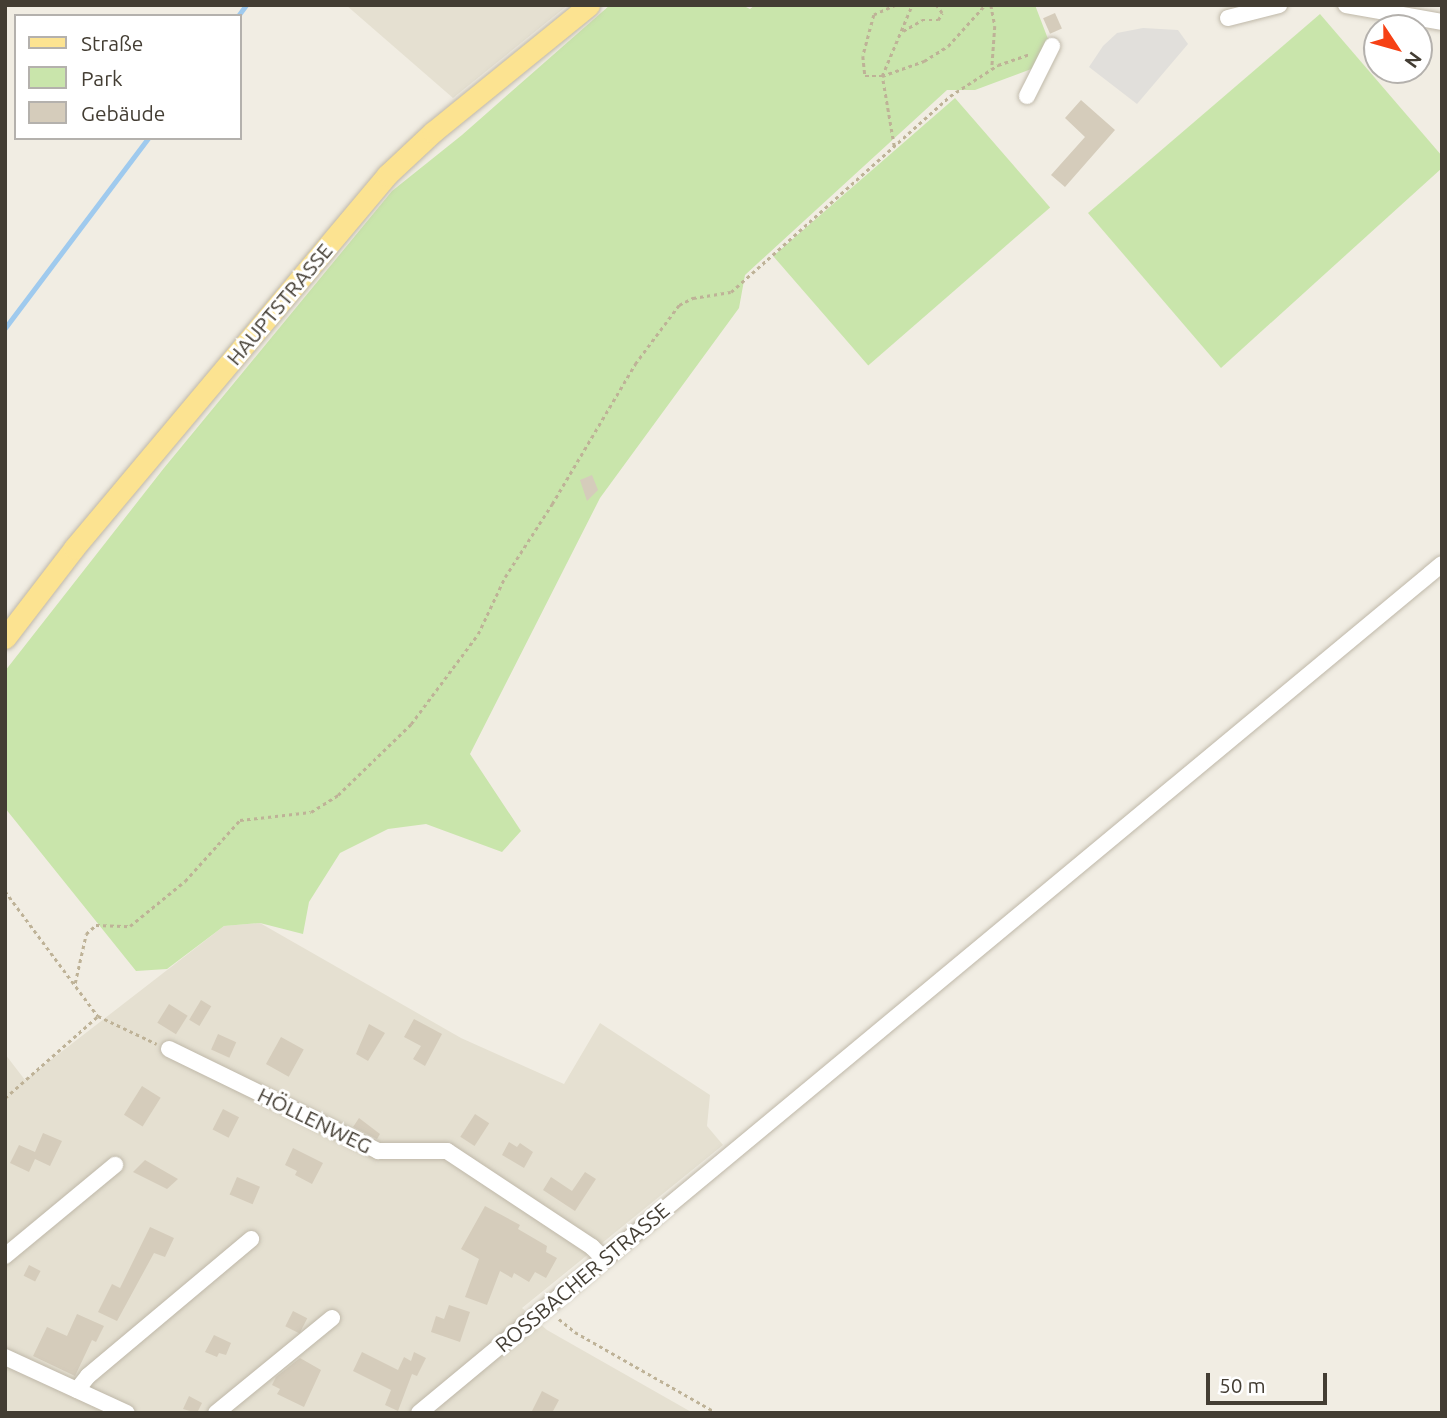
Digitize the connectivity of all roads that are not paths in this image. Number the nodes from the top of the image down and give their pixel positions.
1 (589, 5) edge
2 (1279, 5) edge
3 (1346, 5) edge
4 (1228, 19) dead end
5 (1442, 22) edge
6 (1052, 46) road end
7 (1027, 96) dead end
8 (1442, 564) edge
9 (5, 638) edge
10 (169, 1049) road end
11 (115, 1165) dead end
12 (251, 1239) dead end
13 (5, 1256) edge
14 (604, 1259) junction
15 (332, 1318) dead end
16 (5, 1357) edge
17 (77, 1390) junction
18 (127, 1413) edge
19 (216, 1413) edge
20 (419, 1413) edge

1 - 9 main road, HAUPTSTRASSE
2 - 4 street
3 - 5 street
6 - 7 street
8 - 14 street, ROSSBACHER STRASSE
10 - 14 street, HÖLLENWEG
11 - 13 street
12 - 17 street
14 - 20 street, ROSSBACHER STRASSE
15 - 19 street
16 - 17 street
17 - 18 street

